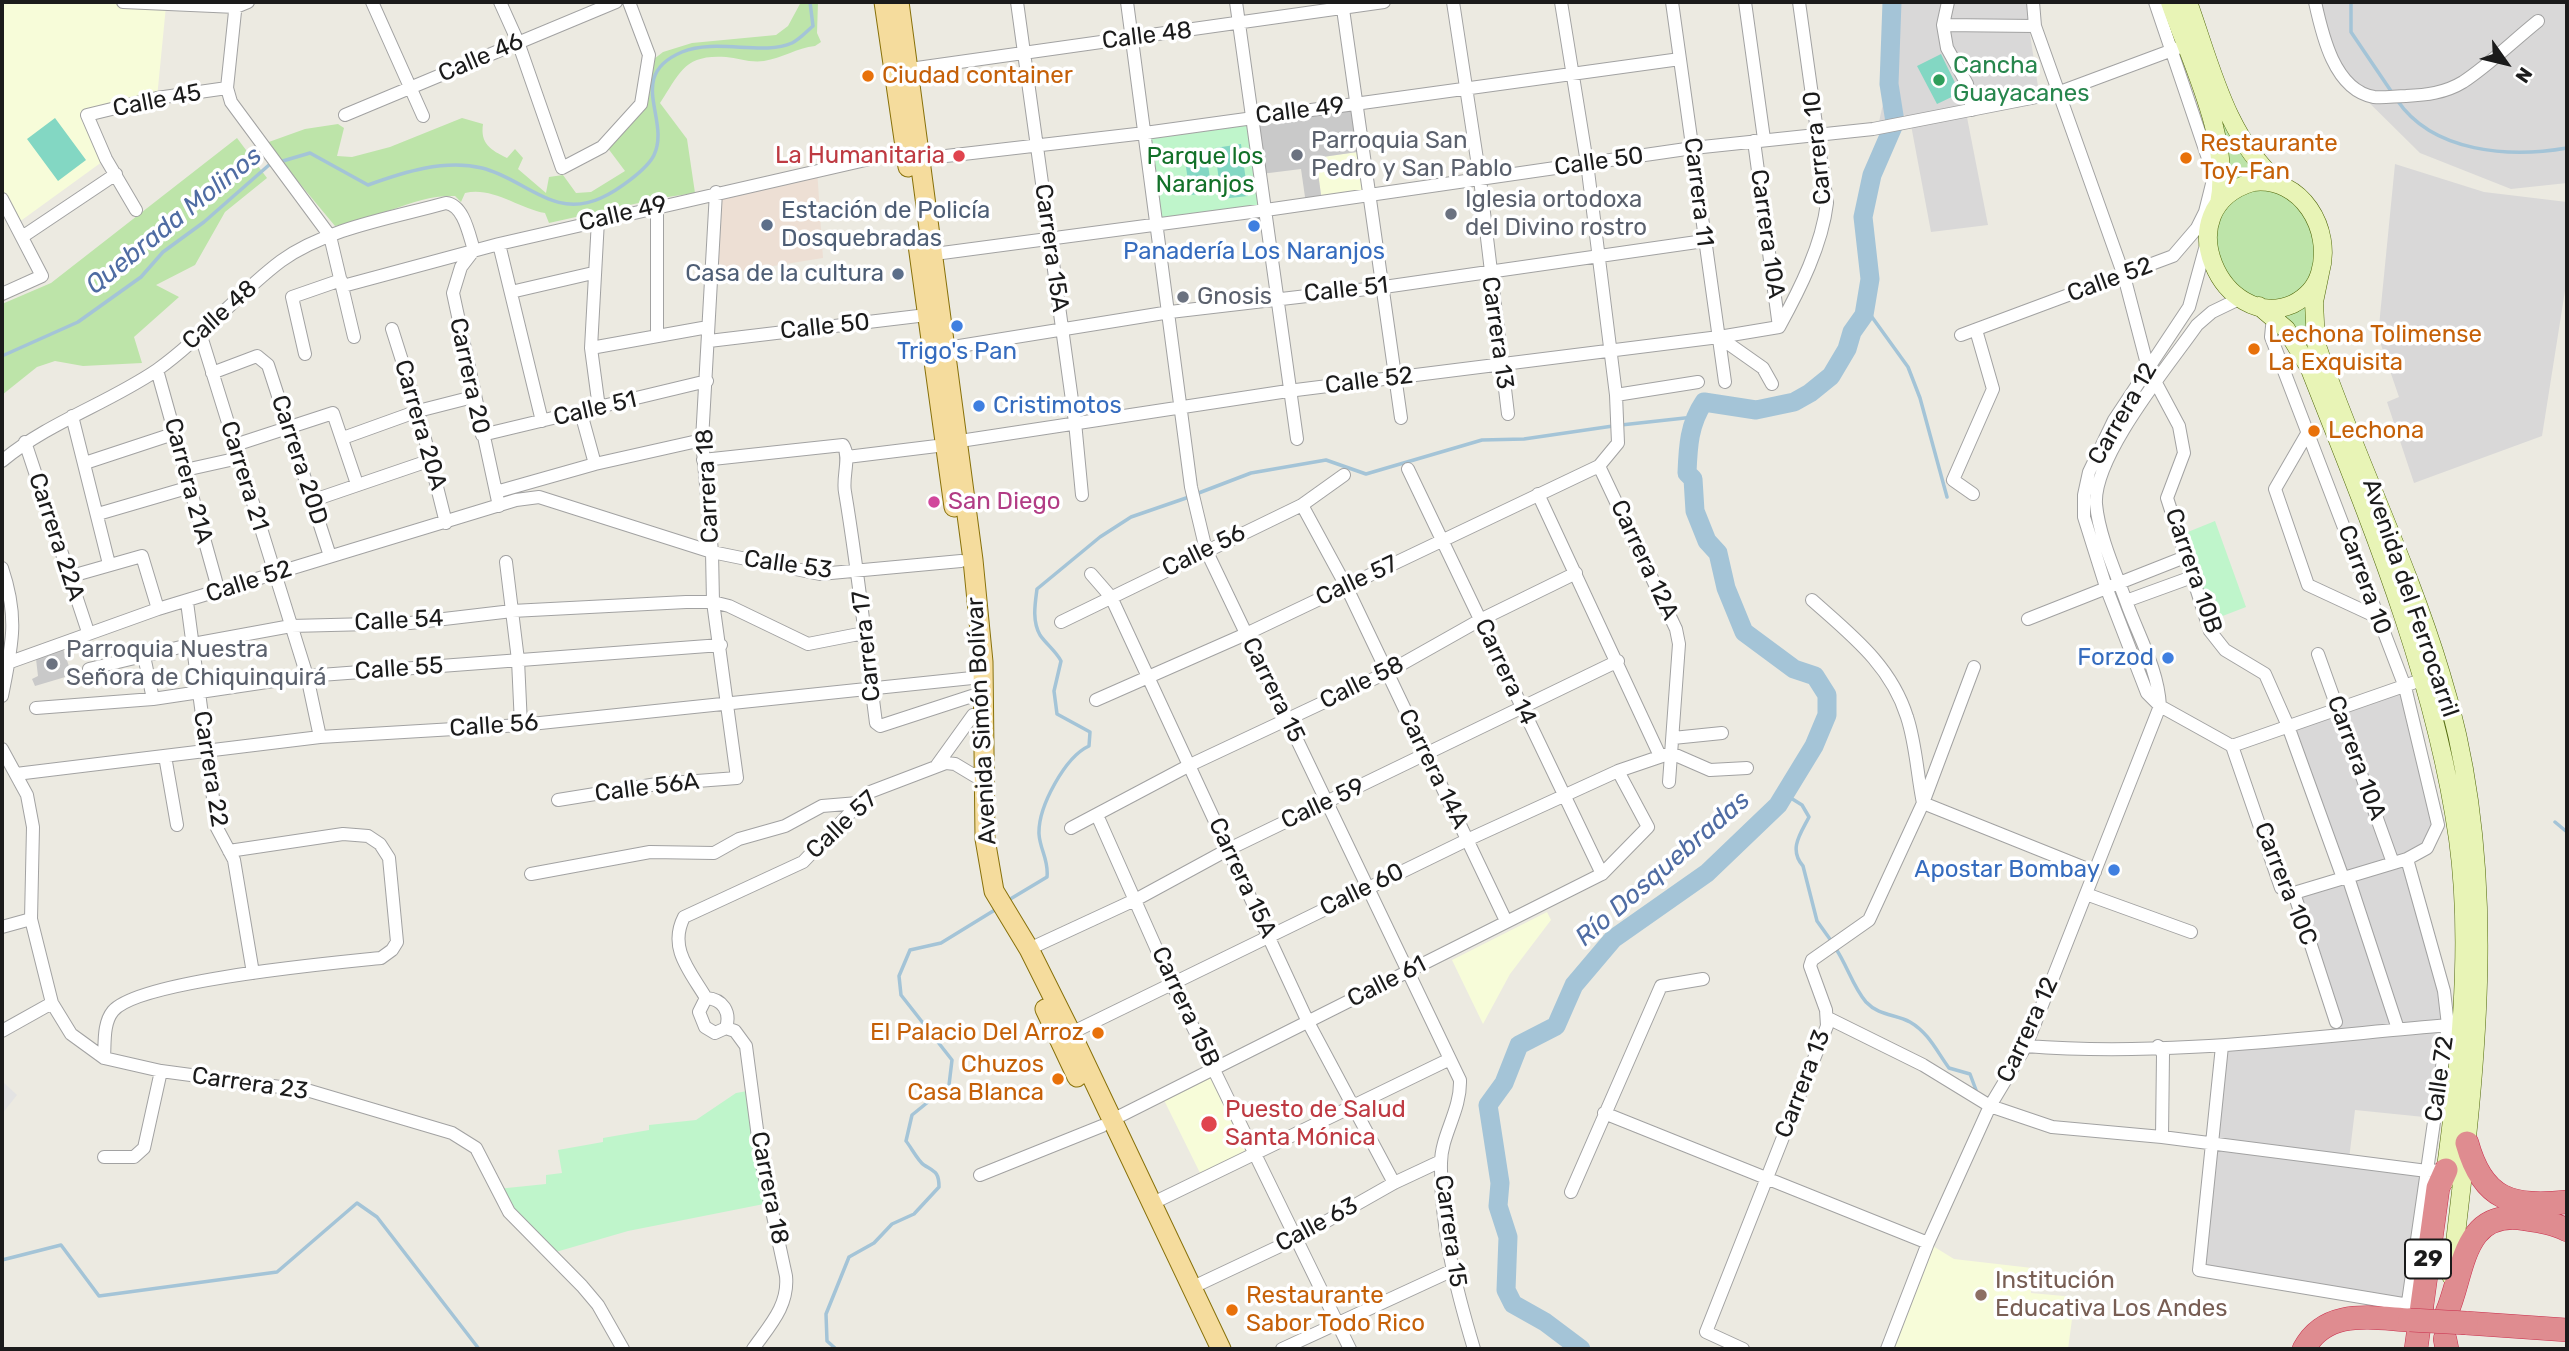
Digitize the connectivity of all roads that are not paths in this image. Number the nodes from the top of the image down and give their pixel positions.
1 (130, 2) edge
2 (372, 2) edge
3 (500, 2) edge
4 (617, 2) edge
5 (629, 2) edge
6 (884, 2) edge
7 (899, 2) edge
8 (1017, 2) edge
9 (1127, 2) edge
10 (1236, 2) edge
11 (1384, 2) edge
12 (1453, 2) edge
13 (1561, 2) edge
14 (1672, 2) edge
15 (1745, 2) edge
16 (1799, 2) edge
17 (1948, 2) edge
18 (2033, 2) edge
19 (2155, 2) edge
20 (2170, 2) edge
21 (2188, 2) edge
22 (2315, 2) edge
23 (240, 4) edge
24 (1343, 5) edge
25 (2538, 21) dead end
26 (1239, 24) junction
27 (1943, 25) junction
28 (2035, 26) junction
29 (1132, 38) junction
30 (518, 42) junction
31 (2180, 48) junction
32 (1023, 52) junction
33 (1680, 58) junction
34 (909, 69) junction
35 (1571, 73) junction
36 (410, 87) junction
37 (227, 88) junction
38 (1465, 89) junction
39 (2057, 93) junction
40 (1358, 103) junction
41 (1972, 110) junction
42 (345, 115) dead end
43 (423, 116) dead end
44 (1253, 116) junction
45 (1145, 133) junction
46 (1817, 134) junction
47 (1759, 140) junction
48 (1037, 146) junction
49 (1693, 148) junction
50 (912, 155) junction
51 (1587, 163) junction
52 (116, 174) junction
53 (1480, 179) junction
54 (2278, 182) junction
55 (716, 192) junction
56 (1369, 195) junction
57 (2, 199) edge
58 (2219, 204) junction
59 (657, 206) junction
60 (136, 210) dead end
61 (1266, 210) junction
62 (598, 220) junction
63 (1158, 224) junction
64 (330, 236) junction
65 (22, 237) junction
66 (1051, 238) junction
67 (1704, 241) junction
68 (2207, 243) junction
69 (499, 244) junction
70 (474, 250) junction
71 (926, 255) junction
72 (1600, 258) junction
73 (1489, 271) junction
74 (593, 273) junction
75 (2320, 273) junction
76 (2124, 276) junction
77 (342, 283) junction
78 (1384, 287) junction
79 (3, 290) edge
80 (511, 292) junction
81 (1279, 297) junction
82 (2241, 298) junction
83 (2266, 311) junction
84 (1170, 312) junction
85 (934, 315) junction
86 (708, 327) junction
87 (1779, 327) junction
88 (392, 329) dead end
89 (1976, 330) junction
90 (1063, 332) junction
91 (201, 335) junction
92 (1961, 335) dead end
93 (657, 336) junction
94 (354, 337) dead end
95 (1719, 337) junction
96 (709, 341) junction
97 (591, 348) junction
98 (947, 348) junction
99 (1609, 349) junction
100 (305, 354) dead end
101 (1502, 364) junction
102 (2148, 368) junction
103 (157, 370) junction
104 (212, 373) junction
105 (1395, 379) junction
106 (707, 381) junction
107 (1698, 382) dead end
108 (1725, 382) dead end
109 (1772, 384) dead end
110 (2157, 384) junction
111 (1288, 391) junction
112 (1616, 395) junction
113 (473, 397) junction
114 (599, 408) junction
115 (1183, 408) junction
116 (418, 411) junction
117 (581, 412) junction
118 (1508, 414) dead end
119 (72, 416) junction
120 (1401, 418) dead end
121 (542, 421) junction
122 (1075, 422) junction
123 (289, 428) junction
124 (2308, 432) junction
125 (176, 433) junction
126 (482, 435) junction
127 (343, 438) junction
128 (1297, 439) dead end
129 (702, 440) junction
130 (25, 442) junction
131 (952, 443) junction
132 (235, 445) junction
133 (845, 451) junction
134 (239, 458) junction
135 (431, 460) junction
136 (703, 460) junction
137 (2, 461) edge
138 (85, 463) junction
139 (595, 464) junction
140 (1599, 466) junction
141 (1408, 469) dead end
142 (185, 470) junction
143 (2095, 474) junction
144 (1344, 475) dead end
145 (358, 484) junction
146 (187, 488) junction
147 (496, 492) junction
148 (1538, 494) junction
149 (1973, 494) dead end
150 (1082, 495) dead end
151 (312, 500) junction
152 (1302, 505) junction
153 (499, 506) junction
154 (98, 514) junction
155 (446, 523) junction
156 (1443, 541) junction
157 (1206, 550) junction
158 (712, 552) junction
159 (330, 556) junction
160 (2185, 557) junction
161 (961, 561) junction
162 (506, 562) dead end
163 (109, 564) junction
164 (2, 568) edge
165 (859, 572) junction
166 (1576, 573) junction
167 (275, 574) junction
168 (1091, 574) dead end
169 (2192, 577) junction
170 (68, 578) junction
171 (2113, 584) junction
172 (1346, 586) junction
173 (219, 592) junction
174 (1111, 597) junction
175 (1812, 600) dead end
176 (2126, 601) junction
177 (187, 602) junction
178 (713, 602) junction
179 (158, 609) junction
180 (512, 611) junction
181 (2377, 617) junction
182 (2028, 619) dead end
183 (1480, 621) junction
184 (1061, 622) dead end
185 (291, 626) junction
186 (88, 632) junction
187 (864, 633) junction
188 (1246, 634) junction
189 (193, 644) junction
190 (721, 645) junction
191 (2319, 654) dead end
192 (144, 656) junction
193 (519, 660) junction
194 (1618, 661) junction
195 (5, 664) edge
196 (1974, 667) dead end
197 (89, 669) dead end
198 (1386, 673) junction
199 (307, 676) junction
200 (1148, 676) junction
201 (2424, 679) junction
202 (2405, 687) junction
203 (871, 689) junction
204 (199, 692) junction
205 (2, 696) edge
206 (972, 696) junction
207 (153, 699) junction
208 (1096, 700) dead end
209 (725, 704) junction
210 (2160, 706) junction
211 (36, 709) dead end
212 (1522, 709) junction
213 (2339, 710) junction
214 (1288, 719) junction
215 (521, 724) junction
216 (2288, 726) junction
217 (1722, 733) dead end
218 (320, 737) junction
219 (1673, 738) junction
220 (2232, 746) junction
221 (2, 750) edge
222 (205, 752) junction
223 (1666, 754) junction
224 (166, 756) junction
225 (1426, 756) junction
226 (937, 765) junction
227 (1190, 765) junction
228 (1747, 768) dead end
229 (1618, 771) junction
230 (16, 774) junction
231 (975, 776) junction
232 (737, 778) joint
233 (1668, 782) dead end
234 (1565, 795) junction
235 (558, 800) dead end
236 (858, 803) junction
237 (1327, 803) junction
238 (1923, 803) junction
239 (1097, 815) junction
240 (177, 825) dead end
241 (1071, 828) dead end
242 (1467, 840) junction
243 (1230, 849) junction
244 (229, 851) junction
245 (2407, 859) junction
246 (2393, 863) junction
247 (2095, 872) junction
248 (531, 874) dead end
249 (1602, 874) junction
250 (2346, 877) junction
251 (1370, 886) junction
252 (989, 893) junction
253 (2294, 893) junction
254 (2087, 894) junction
255 (1137, 899) junction
256 (32, 919) junction
257 (1506, 921) junction
258 (1005, 925) junction
259 (2, 927) edge
260 (678, 929) joint
261 (2190, 932) dead end
262 (1269, 936) junction
263 (1029, 948) junction
264 (1408, 971) junction
265 (253, 973) junction
266 (1703, 978) dead end
267 (1173, 986) junction
268 (706, 998) junction
269 (52, 1003) junction
270 (1828, 1018) junction
271 (1308, 1022) junction
272 (2336, 1022) dead end
273 (2448, 1025) junction
274 (726, 1028) junction
275 (2398, 1029) junction
276 (2, 1031) edge
277 (1065, 1037) junction
278 (2025, 1046) junction
279 (2158, 1046) junction
280 (2222, 1046) junction
281 (104, 1058) junction
282 (1450, 1059) junction
283 (161, 1070) junction
284 (1214, 1070) junction
285 (1351, 1104) junction
286 (1990, 1107) junction
287 (1604, 1113) junction
288 (1107, 1123) junction
289 (2162, 1137) junction
290 (2214, 1143) junction
291 (2467, 1143) junction
292 (1256, 1153) junction
293 (104, 1157) dead end
294 (1441, 1161) junction
295 (2436, 1170) junction
296 (980, 1175) dead end
297 (1768, 1178) junction
298 (1394, 1183) junction
299 (1570, 1192) dead end
300 (2567, 1202) edge
301 (1153, 1203) junction
302 (2567, 1230) edge
303 (1297, 1238) junction
304 (1928, 1243) junction
305 (1451, 1271) junction
306 (1191, 1287) junction
307 (2430, 1312) junction
308 (2567, 1318) edge
309 (1338, 1322) junction
310 (2567, 1330) edge
311 (2537, 1339) edge
312 (2445, 1346) edge
313 (623, 1349) edge
314 (753, 1349) edge
315 (1207, 1349) edge
316 (1221, 1349) edge
317 (1282, 1349) edge
318 (1350, 1349) edge
319 (1474, 1349) edge
320 (1743, 1349) edge
321 (1887, 1349) edge
322 (2304, 1349) edge
323 (2416, 1349) edge
324 (2422, 1349) edge

1 - 23 street
2 - 36 street
3 - 30 street
4 - 30 street, Calle 46
5 - 30 street
6 - 50 main road, Avenida Simón Bolívar
7 - 34 main road, Avenida Simón Bolívar
8 - 32 street, Carrera 15A
9 - 29 street, Carrera 15
10 - 26 street
11 - 24 street, Calle 48
12 - 38 street, Carrera 13
13 - 35 street
14 - 33 street, Carrera 11
15 - 47 street, Carrera 10A
16 - 46 street, Carrera 10
17 - 27 street
18 - 28 street, Carrera 10B
19 - 31 street
20 - 31 main road
21 - 54 main road, 29
22 - 25 street
23 - 37 street
24 - 26 street, Calle 48
24 - 40 street
26 - 29 street, Calle 48
26 - 44 street
27 - 28 street
27 - 41 street
28 - 39 street, Carrera 10B
29 - 32 street, Calle 48
29 - 45 street, Carrera 15
30 - 36 street, Calle 46
31 - 39 street, Calle 50
31 - 58 main road
31 - 76 street, Calle 52
32 - 34 street, Calle 48
32 - 48 street, Carrera 15A
33 - 35 street, Calle 49
33 - 49 street, Carrera 11
34 - 50 main road, Avenida Simón Bolívar
35 - 38 street, Calle 49
35 - 51 street
36 - 42 street, Calle 46
36 - 43 street
37 - 52 street, Calle 45
37 - 64 street
38 - 40 street, Calle 49
38 - 53 street, Carrera 13
39 - 41 street, Calle 50
39 - 76 street, Carrera 10B
40 - 44 street, Calle 49
40 - 56 street
41 - 46 street, Calle 50
44 - 45 street, Calle 49
44 - 61 street
45 - 48 street, Calle 49
45 - 63 street, Carrera 15
46 - 47 street, Calle 50
46 - 87 street, Carrera 10
47 - 49 street, Calle 50
47 - 87 street, Carrera 10A
48 - 50 street, Calle 49
48 - 66 street, Carrera 15A
49 - 51 street, Calle 50
49 - 67 street, Carrera 11
50 - 55 street, Calle 49
50 - 71 main road, Avenida Simón Bolívar
51 - 53 street, Calle 50
51 - 72 street
52 - 60 street
52 - 65 street
53 - 56 street, Calle 50
53 - 73 street, Carrera 13
54 - 58 main road
54 - 75 main road, 29
55 - 59 street, Calle 49
55 - 86 street, Carrera 18
56 - 61 street, Calle 50
56 - 78 street
57 - 65 street
58 - 68 main road
59 - 62 street, Calle 49
59 - 93 street
61 - 63 street, Calle 50
61 - 81 street
62 - 69 street, Calle 49
62 - 74 street
63 - 66 street, Calle 50
63 - 84 street, Carrera 15
64 - 70 street, Calle 48
64 - 77 street
64 - 91 street, Calle 48
65 - 79 street
66 - 71 street, Calle 50
66 - 90 street, Carrera 15A
67 - 72 street, Calle 51
67 - 95 street, Carrera 11
68 - 82 main road, 29
68 - 102 street, Carrera 12
69 - 70 street, Calle 49
69 - 80 street
70 - 77 street, Calle 49
70 - 113 street, Carrera 20
71 - 85 main road, Avenida Simón Bolívar
72 - 73 street, Calle 51
72 - 99 street
73 - 78 street, Calle 51
73 - 101 street, Carrera 13
74 - 80 street
74 - 97 street
75 - 83 main road, 29
75 - 291 main road, Avenida del Ferrocarril / 29
76 - 89 street, Calle 52
76 - 102 street, Carrera 10B
77 - 94 street
77 - 100 street, Calle 49
78 - 81 street, Calle 51
78 - 105 street
80 - 121 street
81 - 84 street, Calle 51
81 - 111 street
82 - 83 main road, 29
82 - 110 street, Carrera 12
83 - 124 street, Carrera 10
83 - 201 main road, Avenida del Ferrocarril / 29
84 - 90 street, Calle 51
84 - 115 street, Carrera 15
85 - 96 street, Calle 50
85 - 98 main road, Avenida Simón Bolívar
85 - 131 main road, Avenida Simón Bolívar
86 - 93 street
86 - 96 street, Carrera 18
87 - 95 street, Calle 52
88 - 116 street, Carrera 20A
89 - 92 street, Calle 52
89 - 149 street
90 - 98 street, Calle 51
90 - 122 street, Carrera 15A
91 - 103 street, Calle 48
91 - 104 street, Carrera 21
93 - 97 street
95 - 99 street, Calle 52
95 - 108 street, Carrera 11
95 - 109 street
96 - 106 street, Carrera 18
97 - 114 street
98 - 131 main road, Avenida Simón Bolívar
99 - 101 street, Calle 52
99 - 112 street
101 - 105 street, Calle 52
101 - 118 street, Carrera 13
102 - 110 street, Carrera 10B
102 - 143 street, Carrera 12
103 - 119 street, Calle 48
103 - 125 street, Carrera 21A
104 - 123 street, Carrera 20D
104 - 132 street, Carrera 21
105 - 111 street, Calle 52
105 - 120 street
106 - 114 street, Calle 51
106 - 129 street, Carrera 18
107 - 112 street
110 - 143 street, Carrera 12
110 - 160 street, Carrera 10B
111 - 115 street, Calle 52
111 - 128 street
112 - 140 street, Calle 57
113 - 116 street
113 - 126 street, Carrera 20
114 - 117 street, Calle 51
115 - 122 street, Calle 52
115 - 157 street, Carrera 15
116 - 127 street
116 - 135 street, Carrera 20A
117 - 121 street, Calle 51
117 - 139 street
119 - 130 street, Calle 48
119 - 138 street
121 - 126 street, Calle 51
122 - 131 street, Calle 52
122 - 150 street, Carrera 15A
123 - 127 street
123 - 132 street
123 - 151 street, Carrera 20D
124 - 181 street, Carrera 10
124 - 181 street
125 - 138 street
125 - 142 street, Carrera 21A
126 - 147 street, Carrera 20
127 - 145 street
129 - 136 street, Carrera 18
129 - 139 street
130 - 137 street, Calle 48
130 - 170 street, Carrera 22A
131 - 133 street, Calle 52
131 - 161 main road, Avenida Simón Bolívar
131 - 252 main road, Avenida Simón Bolívar
132 - 134 street, Carrera 21
133 - 136 street, Calle 52
133 - 165 street, Carrera 17
134 - 142 street
134 - 167 street, Carrera 21
135 - 145 street
135 - 155 street, Carrera 20A
136 - 158 street, Carrera 18
138 - 154 street
139 - 147 street
140 - 148 street, Calle 57
140 - 219 street, Carrera 12A
141 - 156 street, Carrera 14
142 - 146 street, Carrera 21A
143 - 171 street, Carrera 12
144 - 152 street, Calle 56
145 - 151 street
146 - 154 street
146 - 173 street, Carrera 21A
147 - 153 street, Carrera 20
148 - 156 street, Calle 57
148 - 166 street
151 - 159 street, Carrera 20D
152 - 157 street, Calle 56
152 - 172 street, Carrera 14A
153 - 155 street, Calle 52
153 - 158 street, Calle 53
154 - 163 street
155 - 159 street, Calle 52
156 - 172 street, Calle 57
156 - 183 street, Carrera 14
157 - 174 street, Calle 56
157 - 188 street, Carrera 15
158 - 165 street, Calle 53
158 - 178 street, Carrera 18
159 - 167 street, Calle 52
160 - 169 street, Carrera 10B
160 - 171 street
161 - 165 street, Calle 53
161 - 206 main road, Avenida Simón Bolívar
162 - 180 street
163 - 170 street
163 - 179 street
164 - 195 street
165 - 187 street, Carrera 17
166 - 183 street, Calle 58
166 - 194 street
167 - 173 street, Calle 52
167 - 185 street, Carrera 21
168 - 174 street, Carrera 15A
169 - 176 street
169 - 216 street, Carrera 10B
170 - 186 street, Carrera 22A
171 - 176 street, Carrera 12
171 - 182 street
171 - 210 street, Carrera 12
172 - 188 street, Calle 57
172 - 198 street, Carrera 14A
173 - 177 street, Calle 52
174 - 184 street, Calle 56
174 - 200 street, Carrera 15A
175 - 238 street
176 - 210 street, Carrera 12
177 - 179 street, Calle 52
177 - 189 street, Carrera 22
178 - 180 street, Calle 54
178 - 187 street
178 - 190 street, Carrera 18
179 - 186 street, Calle 52
180 - 185 street, Calle 54
180 - 193 street
181 - 202 street, Carrera 10
183 - 198 street, Calle 58
183 - 212 street, Carrera 14
185 - 189 street, Calle 54
185 - 199 street, Carrera 21
186 - 195 street, Calle 52
187 - 203 street, Carrera 17
188 - 200 street, Calle 57
188 - 214 street, Carrera 15
189 - 192 street, Calle 54
189 - 204 street, Carrera 22
190 - 193 street, Calle 55
190 - 209 street, Carrera 18
191 - 213 street, Carrera 10A
192 - 197 street, Calle 54
192 - 207 street
193 - 199 street, Calle 55
193 - 215 street
194 - 212 street, Calle 59
194 - 223 street
195 - 205 street
196 - 238 street, Carrera 13
198 - 214 street, Calle 58
198 - 225 street, Carrera 14A
199 - 204 street, Calle 55
199 - 218 street, Carrera 21
200 - 208 street, Calle 57
200 - 227 street, Carrera 15A
201 - 202 street
201 - 295 main road, Avenida del Ferrocarril / 29
202 - 213 street
202 - 245 street, Carrera 10
203 - 206 street, Calle 56
203 - 206 street, Carrera 17
203 - 209 street, Calle 56
204 - 207 street, Calle 55
204 - 222 street, Carrera 22
206 - 226 street
206 - 231 main road, Avenida Simón Bolívar
207 - 211 street, Calle 55
209 - 215 street, Calle 56
209 - 232 street, Carrera 18
210 - 220 street
210 - 247 street, Carrera 12
212 - 225 street, Calle 59
212 - 234 street, Carrera 14
213 - 216 street
213 - 246 street, Carrera 10A
214 - 227 street, Calle 58
214 - 237 street, Carrera 15
215 - 218 street, Calle 56
216 - 220 street
216 - 250 street, Carrera 10B
217 - 219 street
218 - 222 street, Calle 56
219 - 223 street, Carrera 12A
220 - 253 street, Carrera 10C
221 - 230 street, Carrera 23
222 - 224 street, Calle 56
222 - 244 street, Carrera 22
223 - 228 street
223 - 229 street, Calle 60
223 - 233 street, Carrera 12A
224 - 230 street, Calle 56
224 - 240 street
225 - 237 street, Calle 59
225 - 242 street, Carrera 14A
226 - 231 street
226 - 236 street, Calle 57
227 - 239 street, Calle 58
227 - 243 street, Carrera 15A
229 - 234 street, Calle 60
229 - 249 street, Calle 61
230 - 256 street, Carrera 23
231 - 252 main road, Avenida Simón Bolívar
232 - 235 street, Calle 56A
234 - 242 street, Calle 60
234 - 249 street, Carrera 14
236 - 248 street
236 - 260 street, Calle 57
237 - 243 street, Calle 59
237 - 251 street, Carrera 15
238 - 247 street
238 - 270 street, Carrera 13
239 - 241 street, Calle 58
239 - 255 street, Carrera 15B
242 - 251 street, Calle 60
242 - 257 street, Carrera 14A
243 - 255 street, Calle 59
243 - 262 street, Carrera 15A
244 - 265 street, Carrera 22
244 - 265 street
245 - 246 street
245 - 273 street, Calle 72
246 - 250 street
247 - 254 street, Carrera 12
249 - 257 street, Calle 61
250 - 253 street
250 - 275 street, Carrera 10B
251 - 262 street, Calle 60
251 - 264 street, Carrera 15
252 - 258 main road, Avenida Simón Bolívar
253 - 272 street, Carrera 10C
254 - 261 street
254 - 278 street, Carrera 12
255 - 263 street, Calle 59
255 - 267 street, Carrera 15B
256 - 259 street
256 - 269 street, Carrera 23
257 - 264 street, Calle 61
258 - 263 main road, Avenida Simón Bolívar
258 - 277 main road, Avenida Simón Bolívar
260 - 268 street, Carrera 18
262 - 267 street, Calle 60
262 - 271 street, Carrera 15A
263 - 277 main road, Avenida Simón Bolívar
264 - 271 street, Calle 61
264 - 282 street, Carrera 15
265 - 281 street
266 - 287 street
267 - 277 street, Calle 60
267 - 284 street, Carrera 15B
268 - 274 street, Carrera 18
268 - 274 street, Carrera 18
269 - 276 street
269 - 281 street, Carrera 23
270 - 286 street
270 - 297 street, Carrera 13
271 - 284 street, Calle 61
271 - 285 street, Carrera 15A
273 - 275 street
273 - 295 street, Calle 72
274 - 314 street, Carrera 18
275 - 280 street
277 - 288 main road, Avenida Simón Bolívar
278 - 279 street
278 - 286 street, Carrera 12
279 - 280 street
279 - 289 street
280 - 290 street
281 - 283 street, Carrera 23
282 - 285 street
282 - 294 street, Carrera 15
283 - 293 street
283 - 313 street, Carrera 23
284 - 288 street, Calle 61
284 - 292 street, Carrera 15B
285 - 292 street
285 - 298 street, Carrera 15A
286 - 289 street
286 - 304 street, Carrera 12
287 - 297 street
287 - 299 street
288 - 296 street, Calle 61
288 - 301 main road, Avenida Simón Bolívar
288 - 315 main road, Avenida Simón Bolívar
289 - 290 street
290 - 295 street
290 - 307 street
291 - 300 highway
291 - 307 main road, Avenida del Ferrocarril / 29
292 - 301 street
292 - 303 street, Carrera 15B
294 - 298 street, Calle 63
294 - 305 street, Carrera 15
295 - 307 highway, 29
295 - 307 street, Calle 72
297 - 304 street
297 - 320 street, Carrera 13
298 - 303 street, Calle 63
301 - 306 main road, Avenida Simón Bolívar
302 - 307 highway
303 - 306 street, Calle 63
303 - 309 street, Carrera 15B
304 - 321 street, Carrera 12
305 - 309 street
305 - 319 street, Carrera 15
306 - 316 main road, Avenida Simón Bolívar
307 - 311 highway
307 - 312 main road, Avenida del Ferrocarril / 29
307 - 322 highway
307 - 323 highway, 29
307 - 324 main road, Avenida del Ferrocarril / 29
308 - 311 highway
309 - 317 street
309 - 318 street, Carrera 15B
310 - 311 highway

